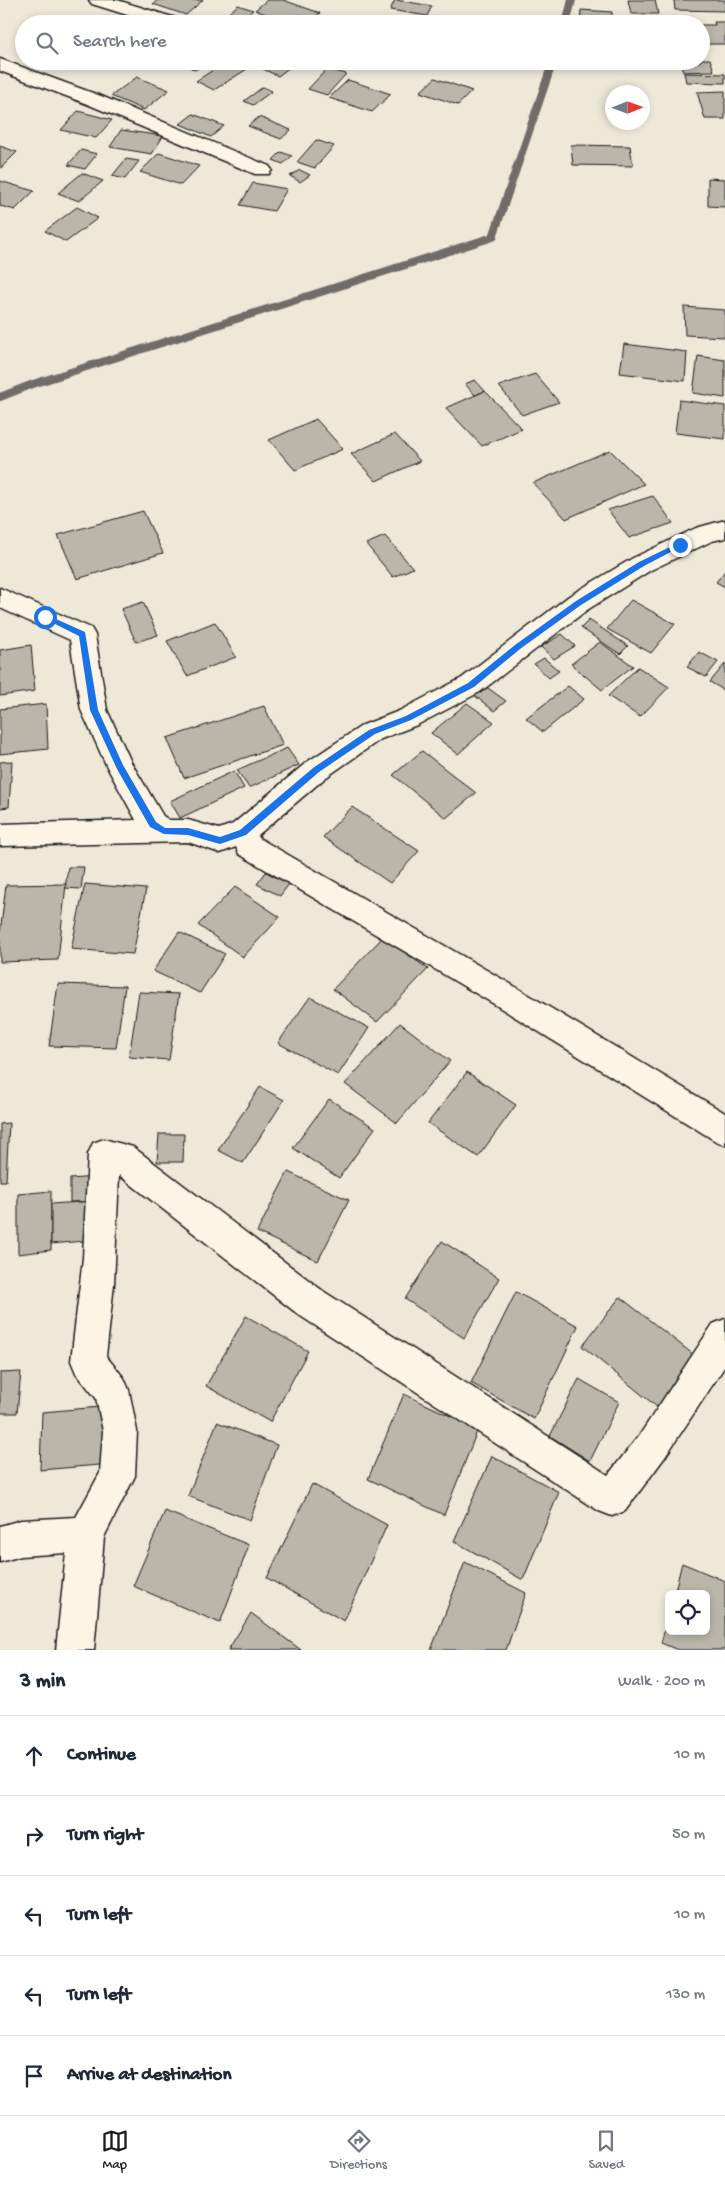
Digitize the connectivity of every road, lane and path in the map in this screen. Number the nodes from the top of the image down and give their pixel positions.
1 (98, 0) edge
2 (147, 15) edge
3 (0, 65) edge
4 (262, 170) dead end
5 (725, 529) edge
6 (0, 597) edge
7 (164, 831) junction
8 (243, 832) junction
9 (0, 835) edge
10 (725, 1130) edge
11 (725, 1336) edge
12 (86, 1534) junction
13 (0, 1544) edge
14 (75, 1650) edge

1 - 2 street
3 - 4 street
5 - 8 street
6 - 7 street
7 - 8 street
7 - 9 street
8 - 10 street
11 - 12 street
12 - 13 street
12 - 14 street

